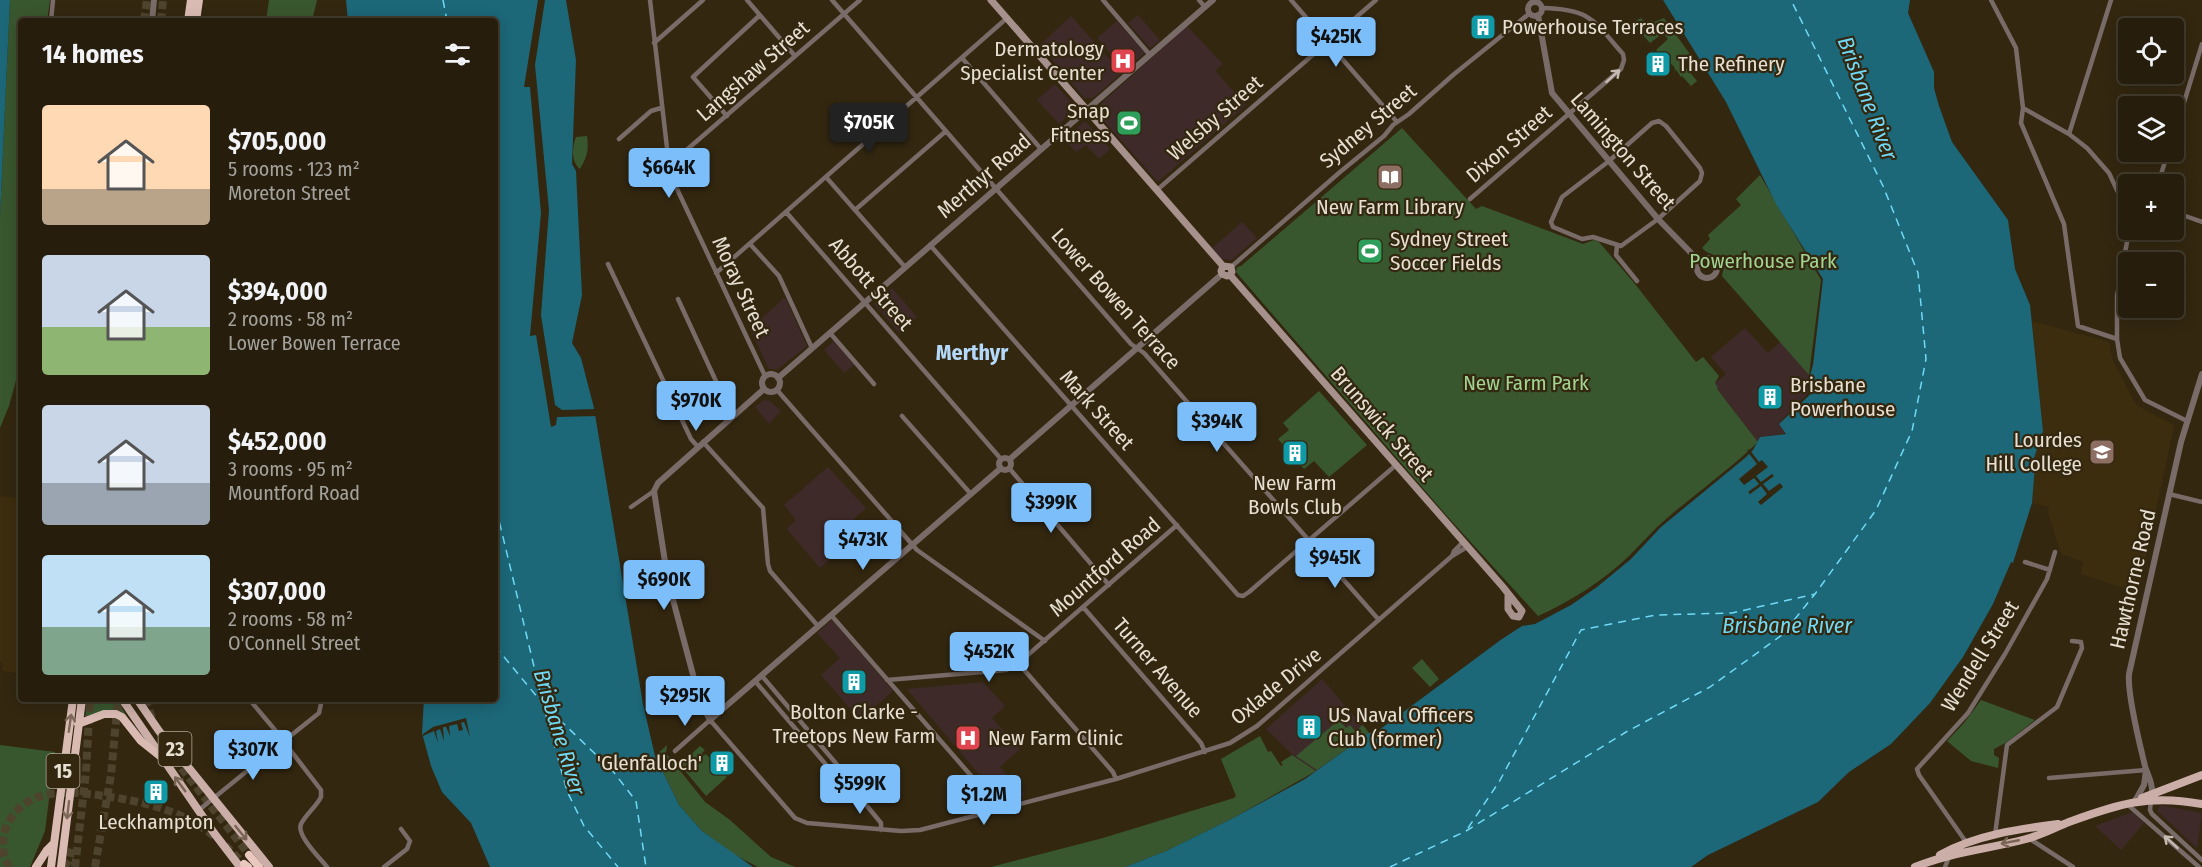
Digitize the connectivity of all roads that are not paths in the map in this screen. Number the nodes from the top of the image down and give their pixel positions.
1 (53, 0) edge
2 (154, 0) edge
3 (191, 0) edge
4 (199, 0) edge
5 (650, 0) edge
6 (703, 0) edge
7 (747, 0) edge
8 (832, 0) edge
9 (860, 0) edge
10 (1103, 0) edge
11 (1198, 0) edge
12 (1213, 0) edge
13 (1291, 0) edge
14 (1376, 0) edge
15 (1992, 0) edge
16 (2111, 0) edge
17 (994, 1) edge
18 (1531, 1) edge
19 (1205, 7) junction
20 (1542, 8) junction
21 (1530, 13) junction
22 (844, 14) junction
23 (760, 15) junction
24 (1538, 15) junction
25 (51, 18) edge
26 (152, 18) edge
27 (188, 18) edge
28 (196, 18) edge
29 (1007, 18) junction
30 (1328, 42) junction
31 (654, 43) junction
32 (2202, 44) edge
33 (1150, 55) junction
34 (795, 56) junction
35 (962, 58) junction
36 (917, 98) junction
37 (2184, 102) edge
38 (661, 108) junction
39 (2023, 108) junction
40 (1087, 109) junction
41 (1569, 114) junction
42 (727, 116) junction
43 (1397, 122) junction
44 (946, 131) junction
45 (2069, 134) junction
46 (619, 139) dead end
47 (1041, 149) junction
48 (1609, 161) junction
49 (668, 166) junction
50 (826, 177) junction
51 (996, 188) junction
52 (2118, 189) edge
53 (1156, 190) junction
54 (1470, 199) dead end
55 (855, 210) junction
56 (786, 212) junction
57 (2184, 216) edge
58 (1658, 219) junction
59 (2202, 222) edge
60 (2127, 240) edge
61 (750, 244) junction
62 (930, 245) junction
63 (1617, 246) junction
64 (1699, 261) dead end
65 (608, 264) dead end
66 (905, 267) junction
67 (1227, 271) junction
68 (716, 273) junction
69 (1636, 281) dead end
70 (678, 299) dead end
71 (865, 302) junction
72 (830, 333) junction
73 (2117, 339) junction
74 (812, 348) junction
75 (1138, 348) junction
76 (2202, 374) edge
77 (765, 376) junction
78 (778, 378) junction
79 (874, 384) dead end
80 (764, 389) junction
81 (777, 390) junction
82 (1071, 406) junction
83 (736, 414) junction
84 (902, 416) dead end
85 (2187, 421) junction
86 (700, 444) junction
87 (1001, 459) junction
88 (1010, 459) junction
89 (1396, 465) junction
90 (1000, 468) junction
91 (1010, 468) junction
92 (654, 491) junction
93 (970, 493) junction
94 (2169, 494) junction
95 (2202, 502) edge
96 (631, 507) dead end
97 (1177, 525) junction
98 (1308, 541) junction
99 (911, 545) junction
100 (1465, 545) junction
101 (2055, 552) dead end
102 (2025, 562) dead end
103 (2050, 570) junction
104 (1109, 585) junction
105 (1508, 596) dead end
106 (1083, 607) junction
107 (831, 614) junction
108 (1379, 620) junction
109 (818, 626) junction
110 (1045, 641) junction
111 (2072, 641) dead end
112 (1019, 664) junction
113 (762, 676) junction
114 (887, 680) junction
115 (755, 681) junction
116 (73, 702) edge
117 (82, 702) edge
118 (124, 702) edge
119 (139, 702) edge
120 (252, 702) edge
121 (321, 702) edge
122 (710, 720) junction
123 (78, 724) junction
124 (280, 736) junction
125 (289, 737) junction
126 (279, 745) junction
127 (288, 747) junction
128 (675, 751) dead end
129 (1206, 752) junction
130 (161, 757) junction
131 (2146, 770) junction
132 (2202, 775) edge
133 (2049, 778) dead end
134 (1116, 779) junction
135 (2186, 782) junction
136 (858, 795) junction
137 (2151, 796) junction
138 (214, 798) junction
139 (2133, 802) junction
140 (2190, 802) junction
141 (2202, 804) edge
142 (199, 810) junction
143 (998, 811) junction
144 (2150, 812) junction
145 (2144, 817) junction
146 (2066, 824) junction
147 (401, 829) dead end
148 (881, 830) junction
149 (2016, 831) junction
150 (1995, 835) junction
151 (2031, 838) junction
152 (1966, 842) junction
153 (54, 843) junction
154 (1983, 848) junction
155 (249, 855) tunnel mouth
156 (1951, 855) junction
157 (2202, 860) edge
158 (1929, 864) edge
159 (244, 866) edge
160 (36, 867) edge
161 (51, 867) edge
162 (61, 867) edge
163 (259, 867) edge
164 (269, 867) edge
165 (327, 867) edge
166 (384, 867) edge
167 (1915, 867) edge
168 (1945, 867) edge
169 (2073, 867) edge
170 (2199, 867) edge

1 - 25 street
2 - 26 street
3 - 27 highway
4 - 28 highway
5 - 31 street, Moray Street
6 - 31 street
7 - 23 street
8 - 22 street, Lower Bowen Terrace
9 - 22 street, Langshaw Street
10 - 33 street
11 - 19 street
12 - 19 street, Merthyr Road
13 - 30 street
14 - 30 street, Welsby Street
15 - 39 street
16 - 45 street
17 - 29 main road, Brunswick Street
18 - 20 street
18 - 21 street
19 - 33 street, Merthyr Road
20 - 24 street
41 -> 20 street, Dixon Street
21 - 24 street
21 - 43 street, Sydney Street
22 - 34 street, Langshaw Street
22 - 36 street, Lower Bowen Terrace
23 - 34 street
23 - 42 street
24 - 41 street, Lamington Street
29 - 35 street
29 - 40 main road, Brunswick Street
30 - 43 street
30 - 53 street, Welsby Street
31 - 38 street, Moray Street
32 - 37 street
33 - 40 street, Merthyr Road
34 - 42 street, Langshaw Street
35 - 36 street
35 - 47 street
36 - 44 street, Lower Bowen Terrace
36 - 50 street
38 - 46 street
38 - 49 street, Moray Street
39 - 45 street
39 - 73 street
40 - 47 street, Merthyr Road
40 - 53 main road, Brunswick Street
41 - 48 street, Lamington Street
41 - 54 street, Dixon Street
42 - 49 street, Langshaw Street
43 - 67 street, Sydney Street
44 - 51 street, Lower Bowen Terrace
44 - 55 street
45 - 52 street
47 - 51 street, Merthyr Road
48 - 58 street, Lamington Street
48 - 58 street
48 - 63 street
49 - 68 street, Moray Street
50 - 55 street
50 - 56 street
51 - 62 street, Merthyr Road
51 - 75 street, Lower Bowen Terrace
53 - 67 main road, Brunswick Street
55 - 66 street
56 - 61 street
56 - 71 street, Abbott Street
57 - 59 street
58 - 63 street
58 - 64 street, Lamington Street
60 - 73 street
61 - 68 street
61 - 74 street
62 - 66 street, Merthyr Road
62 - 82 street, Mark Street
63 - 69 street
65 - 86 street
66 - 71 street, Merthyr Road
67 - 75 street, Sydney Street
67 - 89 main road, Brunswick Street
68 - 77 street, Moray Street
70 - 83 street
71 - 72 street, Merthyr Road
71 - 87 street, Abbott Street
72 - 74 street, Merthyr Road
72 - 79 street
73 - 85 street
74 - 78 street, Merthyr Road
75 - 82 street, Sydney Street
75 - 98 street, Lower Bowen Terrace
76 - 85 street, Hawthorne Road
77 - 78 street
77 - 80 street
78 - 81 street
80 - 81 street
80 - 83 street
81 - 99 street
82 - 88 street, Sydney Street
82 - 97 street, Mark Street
83 - 86 street
84 - 93 street
85 - 94 street, Hawthorne Road
86 - 92 street
86 - 109 street
87 - 88 street
87 - 90 street
88 - 91 street
89 - 98 street
89 - 100 main road, Brunswick Street
90 - 91 street
90 - 93 street
91 - 104 street
92 - 96 street
92 - 122 street
93 - 99 street
94 - 95 street
94 - 131 street, Hawthorne Road
97 - 98 street, Mark Street
97 - 104 street, Mountford Road
98 - 108 street, Lower Bowen Terrace
99 - 107 street
99 - 110 street
100 - 105 main road, Brunswick Street
100 - 108 street, Oxlade Drive
101 - 103 street, Wendell Street
102 - 103 street
103 - 152 street, Wendell Street
104 - 106 street, Mountford Road
106 - 110 street, Mountford Road
106 - 129 street, Turner Avenue
107 - 109 street
107 - 114 street
108 - 129 street, Oxlade Drive
109 - 113 street
110 - 112 street, Mountford Road
111 - 150 street
112 - 114 street, Mountford Road
112 - 134 street
113 - 115 street
113 - 136 street
114 - 143 street
115 - 122 street
115 - 136 street
153 -> 116 highway, 15
117 - 123 highway, 15
118 - 130 main road, 23
119 - 138 main road, 23
120 - 124 street
121 - 125 street
122 - 128 street
122 - 148 street, Oxlade Drive
123 - 130 highway
123 -> 162 highway, 15
124 - 125 street
124 - 126 street
125 - 127 street
126 - 127 street
126 - 138 street
127 - 165 street
129 - 134 street, Oxlade Drive
142 -> 130 main road, 23
131 - 133 street
131 - 137 street, Hawthorne Road
131 - 139 street
132 - 135 main road
134 - 143 street, Oxlade Drive
135 - 137 main road
135 - 140 main road
136 - 148 street
137 - 139 main road
137 - 140 main road
137 - 144 street
138 - 142 street
138 -> 164 main road, 23
139 - 145 street
139 - 146 main road
140 - 141 main road
142 - 159 main road, 23
143 - 148 street, Oxlade Drive
144 - 145 street
144 - 157 street
170 -> 145 street
146 - 149 main road
146 - 151 main road
147 - 166 street
149 - 150 main road
149 - 151 main road
150 - 152 main road
151 -> 154 main road
151 - 169 street
152 - 154 main road
152 - 158 main road
153 - 160 highway
153 - 161 highway, 15
154 - 156 main road
155 - 163 highway
156 - 158 main road
156 - 168 street
158 - 167 main road

